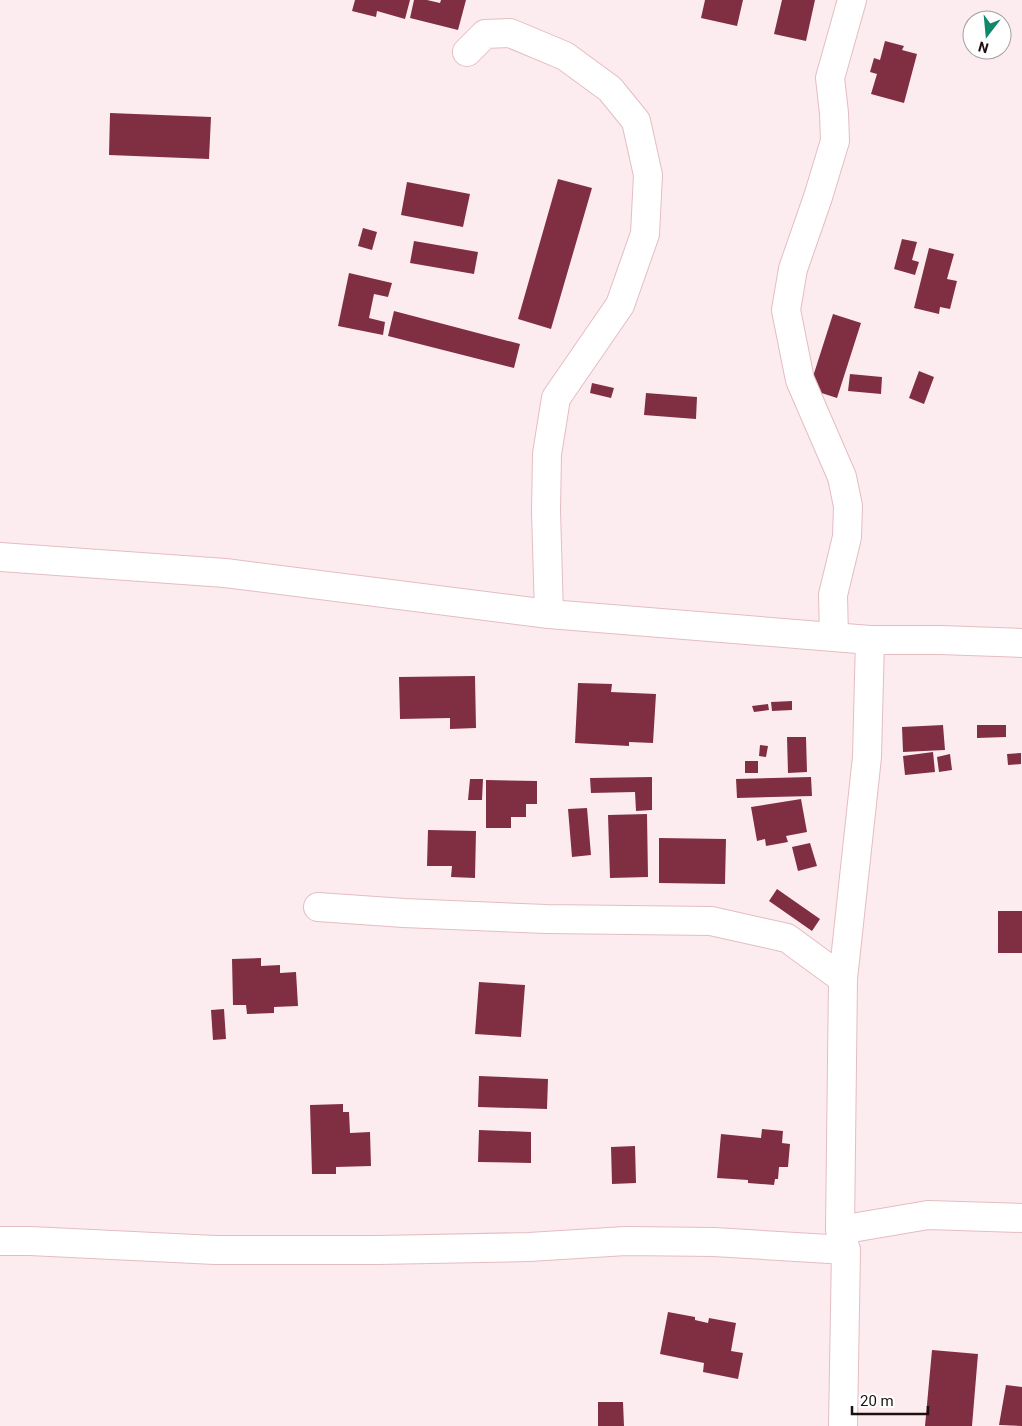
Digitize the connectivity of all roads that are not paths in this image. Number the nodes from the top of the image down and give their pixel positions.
1 (852, 0) edge
2 (467, 52) dead end
3 (0, 557) edge
4 (549, 614) junction
5 (834, 637) junction
6 (870, 640) junction
7 (1022, 643) edge
8 (318, 907) dead end
9 (843, 979) junction
10 (1022, 1218) edge
11 (843, 1240) junction
12 (0, 1241) edge
13 (843, 1426) edge

1 - 5 street
2 - 4 street
3 - 4 street
4 - 5 street
5 - 6 street
6 - 7 street
6 - 9 street
8 - 9 street
9 - 11 street
10 - 11 street
11 - 12 street
11 - 13 street

